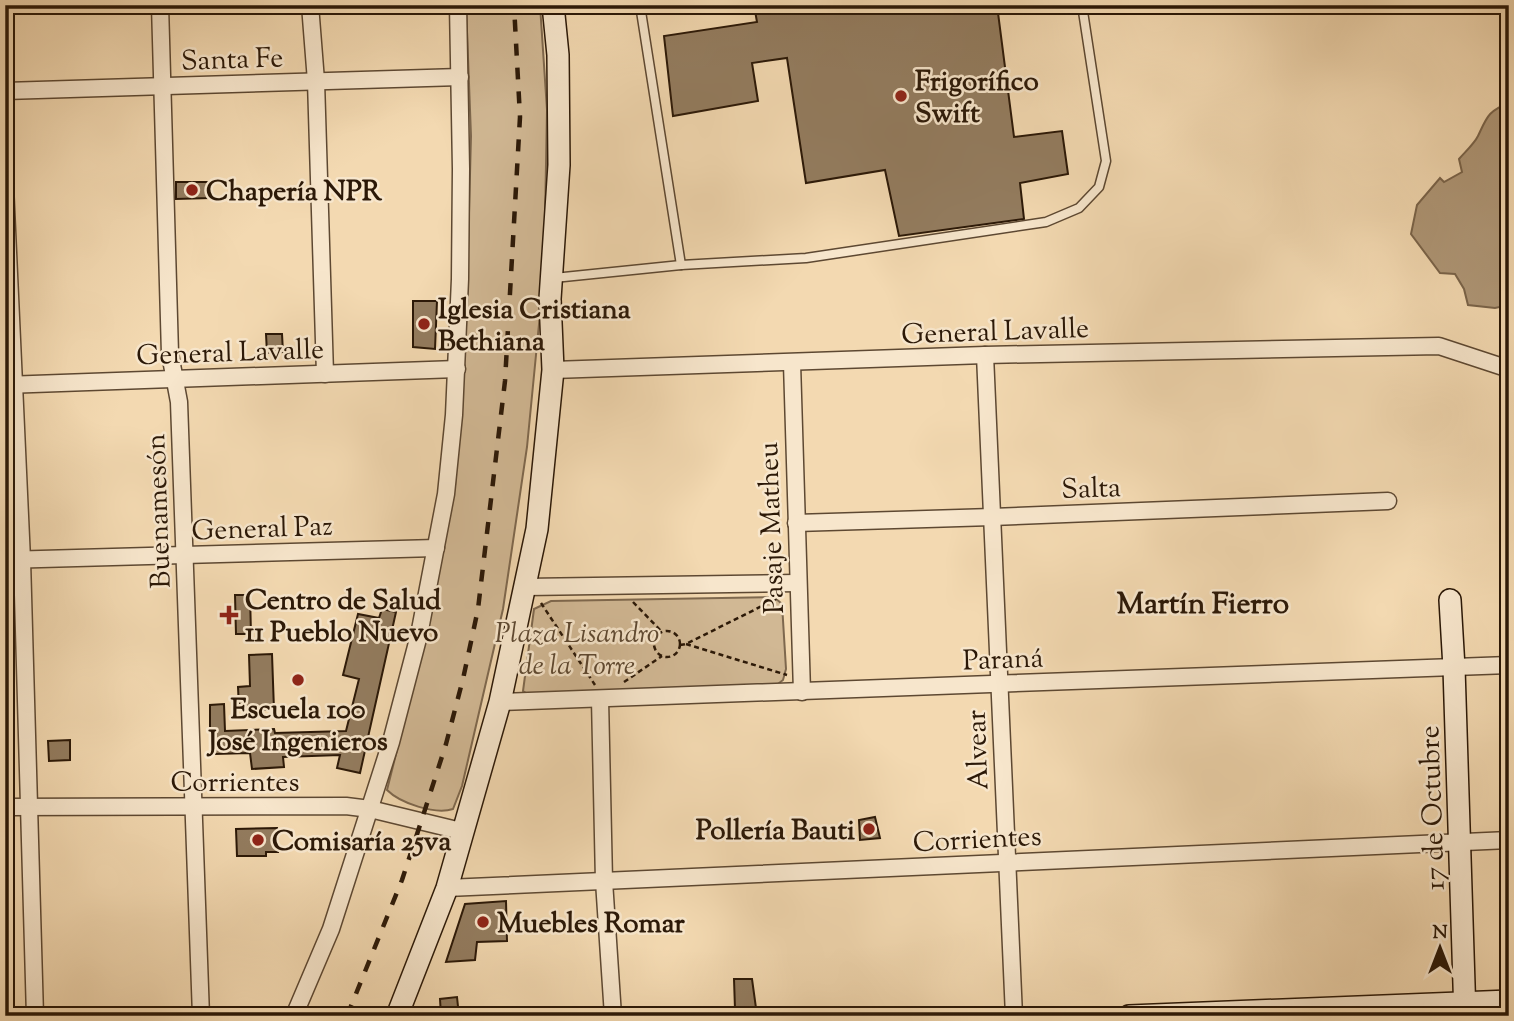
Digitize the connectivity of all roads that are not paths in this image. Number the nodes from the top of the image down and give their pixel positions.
1 (160, 5) edge
2 (310, 5) edge
3 (458, 5) edge
4 (553, 5) edge
5 (639, 5) edge
6 (1082, 5) edge
7 (460, 77) junction
8 (316, 81) junction
9 (164, 86) junction
10 (5, 91) edge
11 (5, 186) edge
12 (681, 265) junction
13 (551, 279) junction
14 (985, 355) junction
15 (792, 363) junction
16 (457, 369) junction
17 (1509, 369) edge
18 (552, 370) junction
19 (325, 374) junction
20 (173, 379) junction
21 (10, 385) edge
22 (1388, 501) dead end
23 (992, 517) junction
24 (796, 523) junction
25 (436, 548) junction
26 (185, 555) junction
27 (13, 560) edge
28 (798, 583) junction
29 (531, 587) junction
30 (1450, 600) dead end
31 (1509, 665) edge
32 (1454, 668) junction
33 (999, 684) junction
34 (801, 686) junction
35 (597, 692) junction
36 (500, 702) junction
37 (5, 807) edge
38 (30, 807) junction
39 (192, 807) junction
40 (370, 809) junction
41 (461, 831) junction
42 (1509, 840) edge
43 (1460, 842) junction
44 (1007, 863) junction
45 (604, 881) junction
46 (447, 888) junction
47 (1509, 1001) edge
48 (1464, 1009) edge
49 (1312, 1012) edge
50 (1164, 1015) edge
51 (35, 1016) edge
52 (201, 1016) edge
53 (294, 1016) edge
54 (397, 1016) edge
55 (613, 1016) edge
56 (1014, 1016) edge
57 (1129, 1016) edge

1 - 9 street, Buenamesón
2 - 8 street
3 - 7 street
4 - 13 street
5 - 12 lane
6 - 12 lane
7 - 8 street, Santa Fe
7 - 16 street
8 - 9 street, Santa Fe
8 - 19 street
9 - 10 street, Santa Fe
9 - 20 street, Buenamesón
11 - 21 street
12 - 13 lane
13 - 18 street
14 - 15 street, General Lavalle
14 - 17 street, General Lavalle
14 - 23 street, Alvear
15 - 18 street, General Lavalle
15 - 24 street, Pasaje Matheu
16 - 19 street, General Lavalle
16 - 25 street
18 - 29 street
19 - 20 street, General Lavalle
20 - 21 street, General Lavalle
20 - 26 street, Buenamesón
21 - 27 street
22 - 23 street, Salta
23 - 24 street, Salta
23 - 33 street, Alvear
24 - 28 street, Pasaje Matheu
25 - 26 street, General Paz
25 - 40 street
26 - 27 street, General Paz
26 - 39 street, Buenamesón
27 - 38 street
28 - 29 street
28 - 34 street, Pasaje Matheu
29 - 36 street
30 - 32 street, 17 de Octubre
31 - 32 street, Paraná
32 - 33 street, Paraná
32 - 43 street, 17 de Octubre
33 - 34 street, Paraná
33 - 44 street, Alvear
34 - 35 street, Paraná
35 - 36 street, Paraná
35 - 45 street
36 - 41 street
37 - 38 street, Corrientes
38 - 39 street, Corrientes
38 - 51 street
39 - 40 street, Corrientes
39 - 52 street, Buenamesón
40 - 41 street, Corrientes
40 - 53 street
41 - 46 street
42 - 43 street, Corrientes
43 - 44 street, Corrientes
43 - 48 street, 17 de Octubre
44 - 45 street, Corrientes
44 - 56 street, Alvear
45 - 46 street, Corrientes
45 - 55 street
46 - 54 street
47 - 48 street
48 - 49 street
49 - 50 street
50 - 57 street

